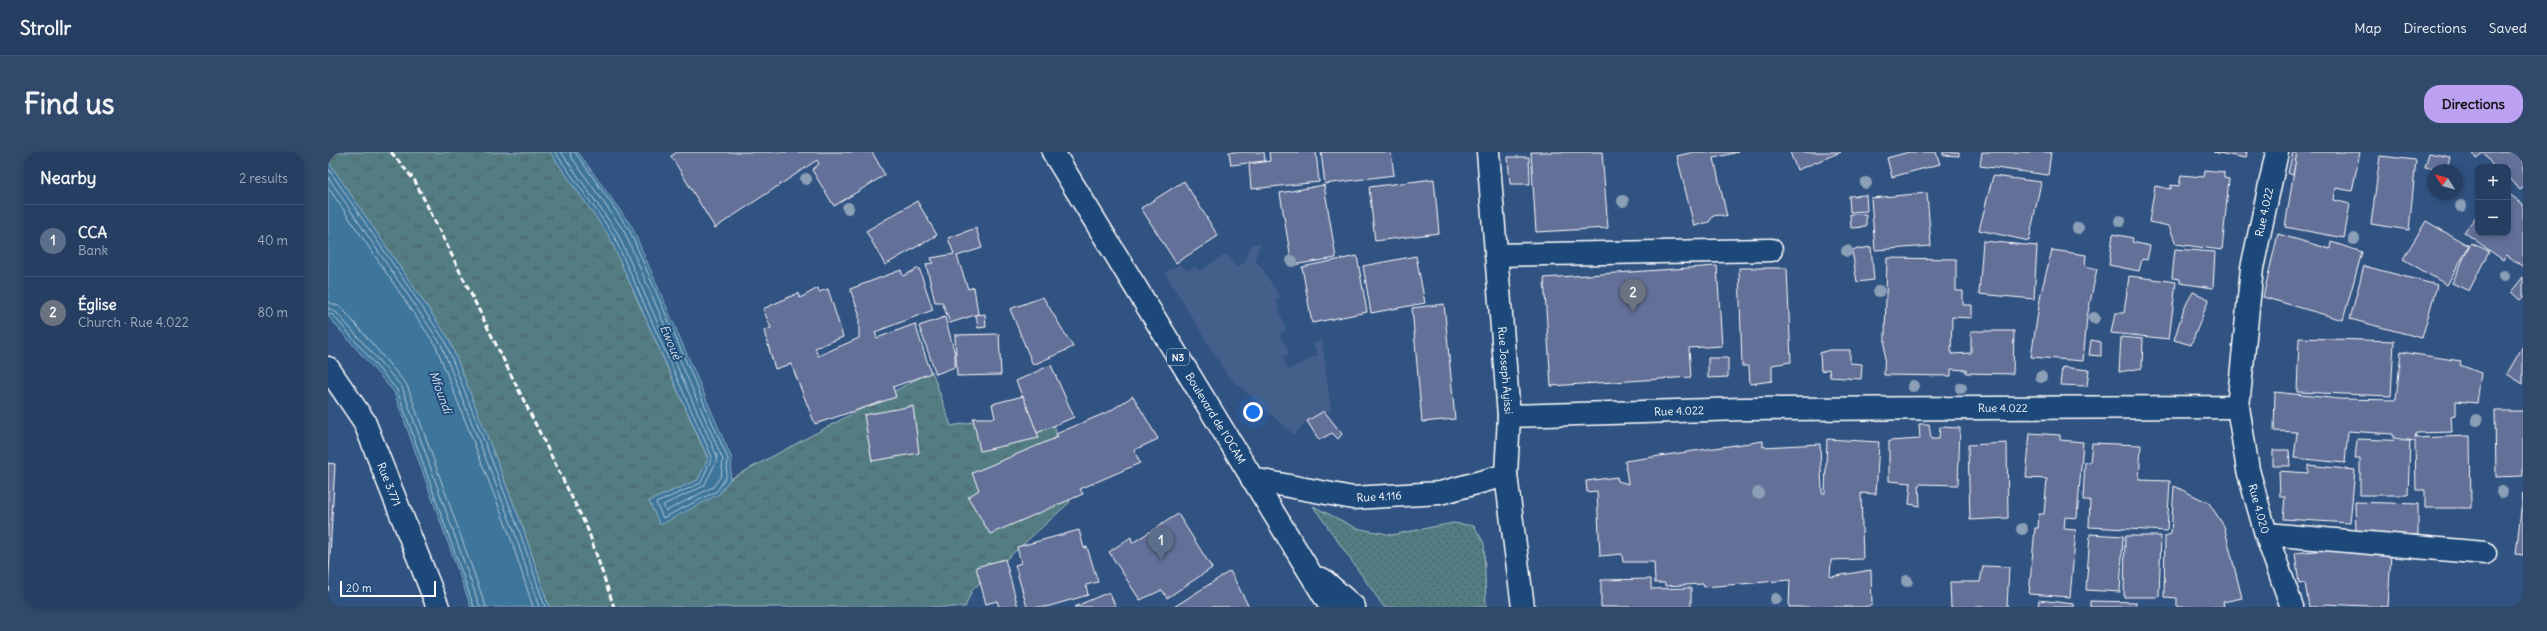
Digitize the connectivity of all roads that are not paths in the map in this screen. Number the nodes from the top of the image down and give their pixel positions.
1 (1053, 152) edge
2 (1488, 152) edge
3 (2277, 152) edge
4 (1771, 250) dead end
5 (1496, 255) junction
6 (328, 368) edge
7 (2238, 407) junction
8 (1509, 416) junction
9 (1506, 475) junction
10 (1252, 479) junction
11 (2266, 534) junction
12 (2485, 553) dead end
13 (1303, 562) junction
14 (1520, 601) edge
15 (438, 607) edge
16 (1331, 607) edge
17 (1354, 607) edge
18 (2292, 607) edge

1 - 10 main road, Boulevard de l'OCAM / N3
2 - 5 main road, Rue Joseph Ayissi
3 - 7 main road, Rue 4.022
4 - 5 main road
5 - 8 main road, Rue Joseph Ayissi
6 - 15 main road, Rue 3.771
7 - 8 main road, Rue 4.022
7 - 11 main road, Rue 4.020
8 - 9 main road, Rue Joseph Ayissi
9 - 10 main road, Rue 4.116
9 - 14 main road, Rue Joseph Ayissi
10 - 13 main road, Boulevard de l'OCAM / N3
11 - 12 main road
11 - 18 main road, Rue 4.020
13 - 16 main road, Boulevard de l'OCAM / N3
13 - 17 main road, Boulevard de l'OCAM / N3

